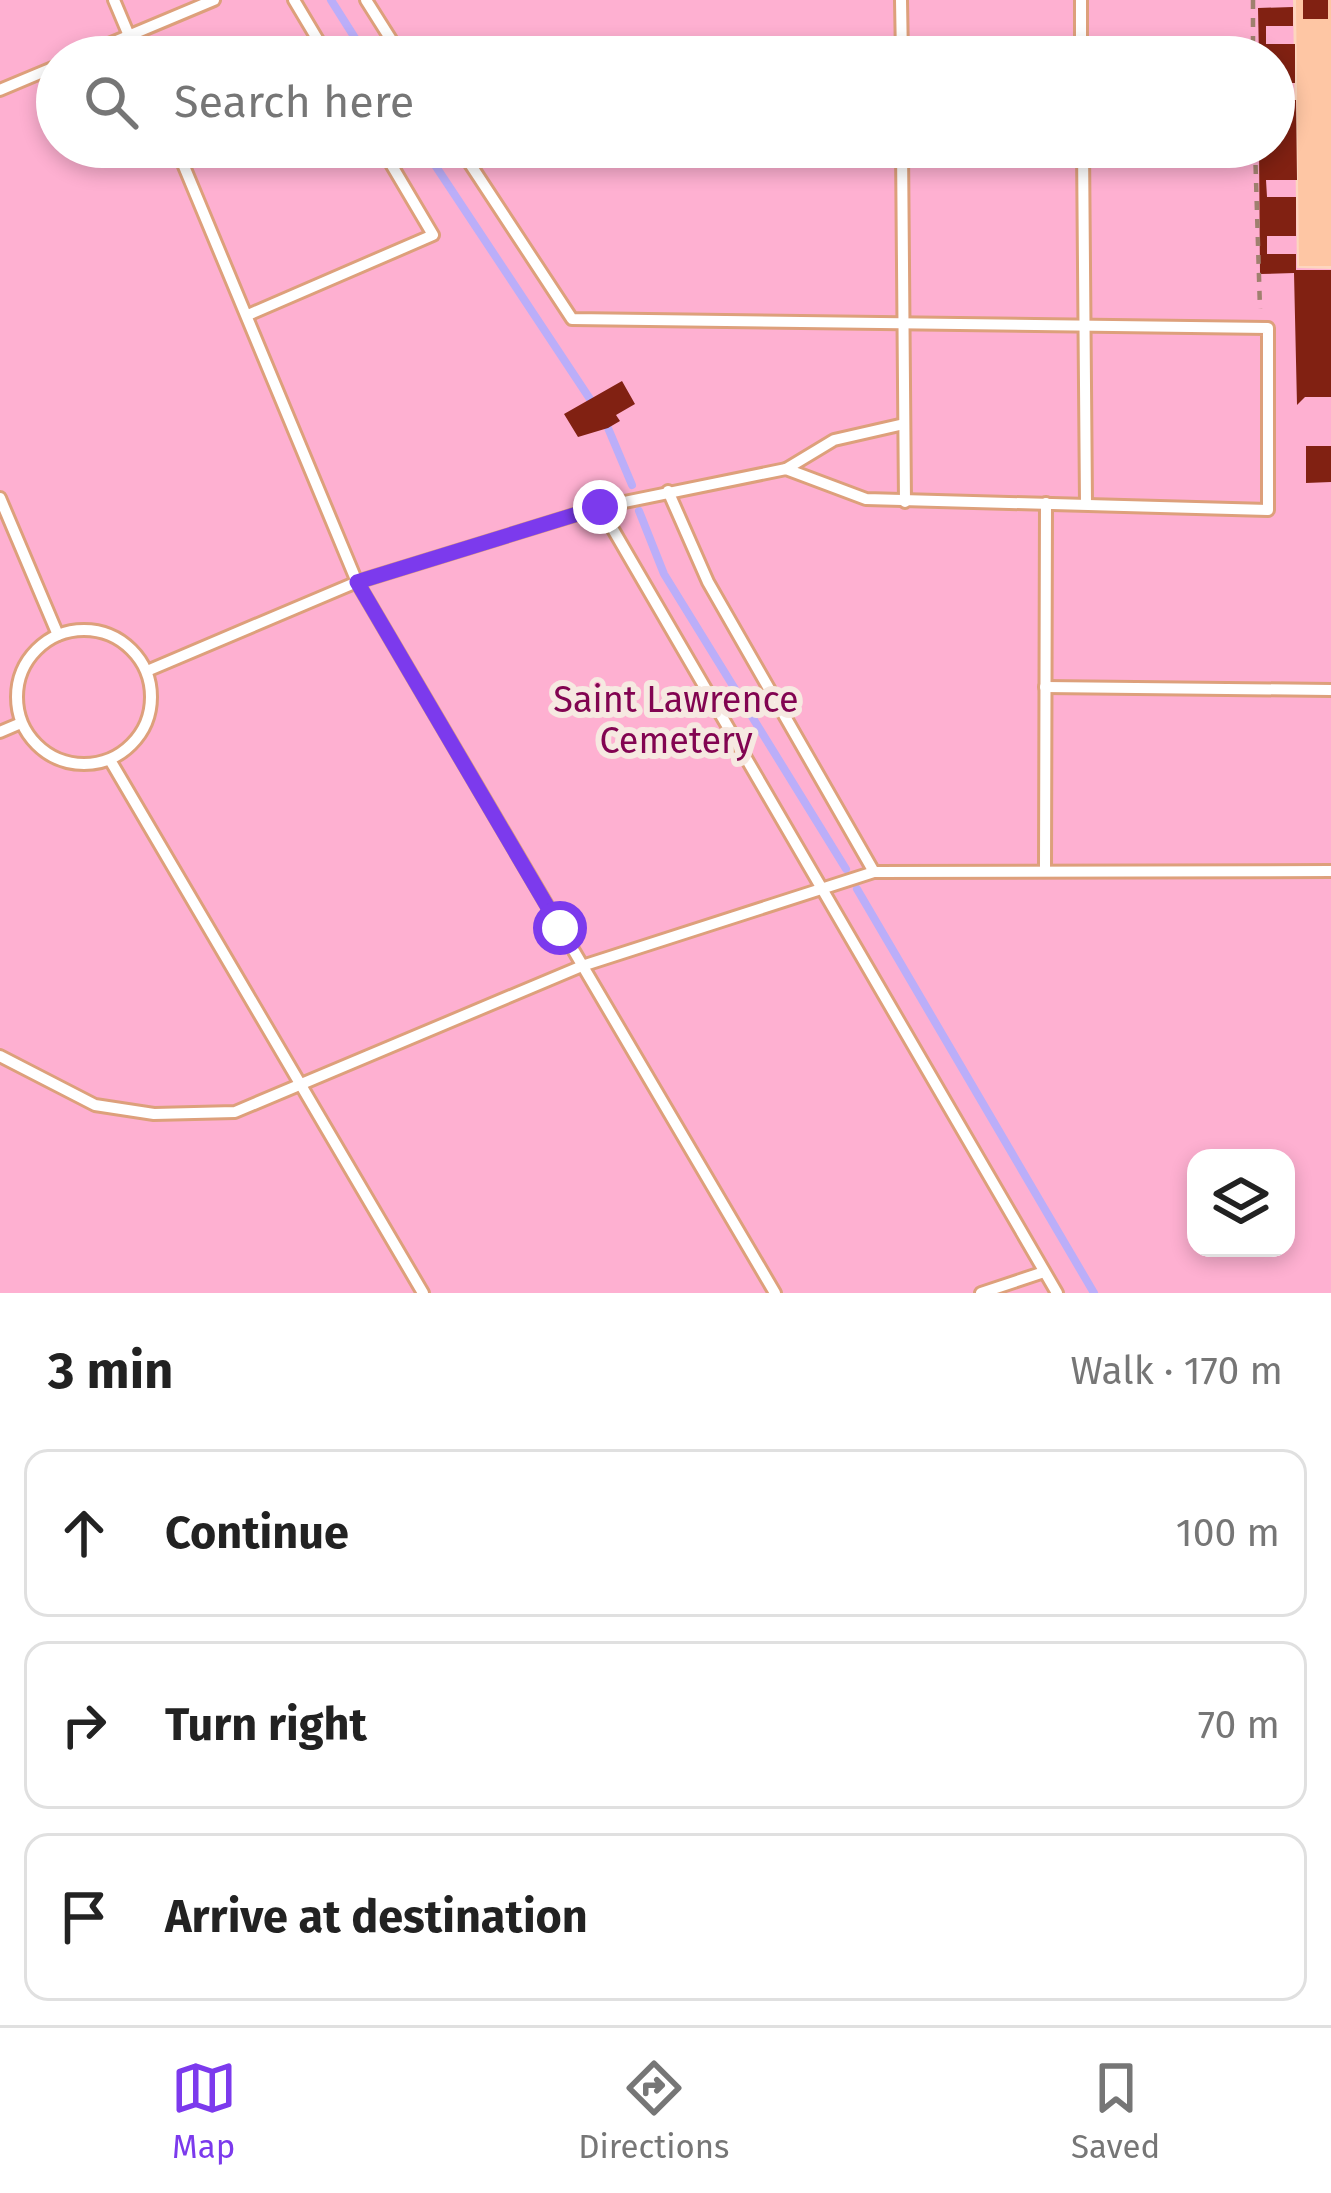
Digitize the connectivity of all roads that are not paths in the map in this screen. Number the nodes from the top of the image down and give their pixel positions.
1 (114, 0) edge
2 (214, 0) edge
3 (294, 0) edge
4 (366, 0) edge
5 (901, 0) edge
6 (1081, 0) edge
7 (129, 36) joint
8 (315, 36) edge
9 (389, 36) edge
10 (902, 36) edge
11 (1082, 36) edge
12 (36, 75) edge
13 (0, 90) edge
14 (185, 168) edge
15 (393, 168) edge
16 (474, 168) edge
17 (902, 168) edge
18 (1083, 168) edge
19 (248, 315) junction
20 (904, 323) junction
21 (1084, 327) junction
22 (904, 424) junction
23 (786, 469) junction
24 (668, 491) junction
25 (0, 499) edge
26 (905, 502) junction
27 (1046, 503) junction
28 (1086, 503) junction
29 (600, 507) junction
30 (357, 582) junction
31 (58, 635) junction
32 (147, 671) junction
33 (1045, 687) junction
34 (1331, 690) edge
35 (21, 723) junction
36 (0, 732) edge
37 (110, 760) junction
38 (1045, 868) junction
39 (1331, 871) edge
40 (874, 872) junction
41 (822, 886) junction
42 (582, 966) junction
43 (0, 1056) edge
44 (303, 1085) junction
45 (1044, 1272) junction
46 (423, 1293) edge
47 (775, 1293) edge
48 (981, 1293) edge
49 (1057, 1293) edge

1 - 7 lane
2 - 7 lane
3 - 8 lane
4 - 9 lane
5 - 10 lane
6 - 11 lane
12 - 13 lane
14 - 19 lane
15 - 19 lane
16 - 20 lane
17 - 20 lane
18 - 21 lane
19 - 30 lane
20 - 21 lane
20 - 22 lane
21 - 28 lane
21 - 28 lane
22 - 23 lane
22 - 26 lane
23 - 24 lane
23 - 26 lane
24 - 29 lane
24 - 40 lane
25 - 31 lane
26 - 27 lane
27 - 28 lane
27 - 33 lane
29 - 30 lane
29 - 41 lane
30 - 32 lane
30 - 42 lane
31 - 32 lane
31 - 35 lane
32 - 37 lane
33 - 34 lane
33 - 38 lane
35 - 36 lane
35 - 37 lane
37 - 44 lane
38 - 39 lane
38 - 40 lane
40 - 41 lane
41 - 42 lane
41 - 45 lane
42 - 44 lane
42 - 47 lane
43 - 44 lane
44 - 46 lane
45 - 48 lane
45 - 49 lane

